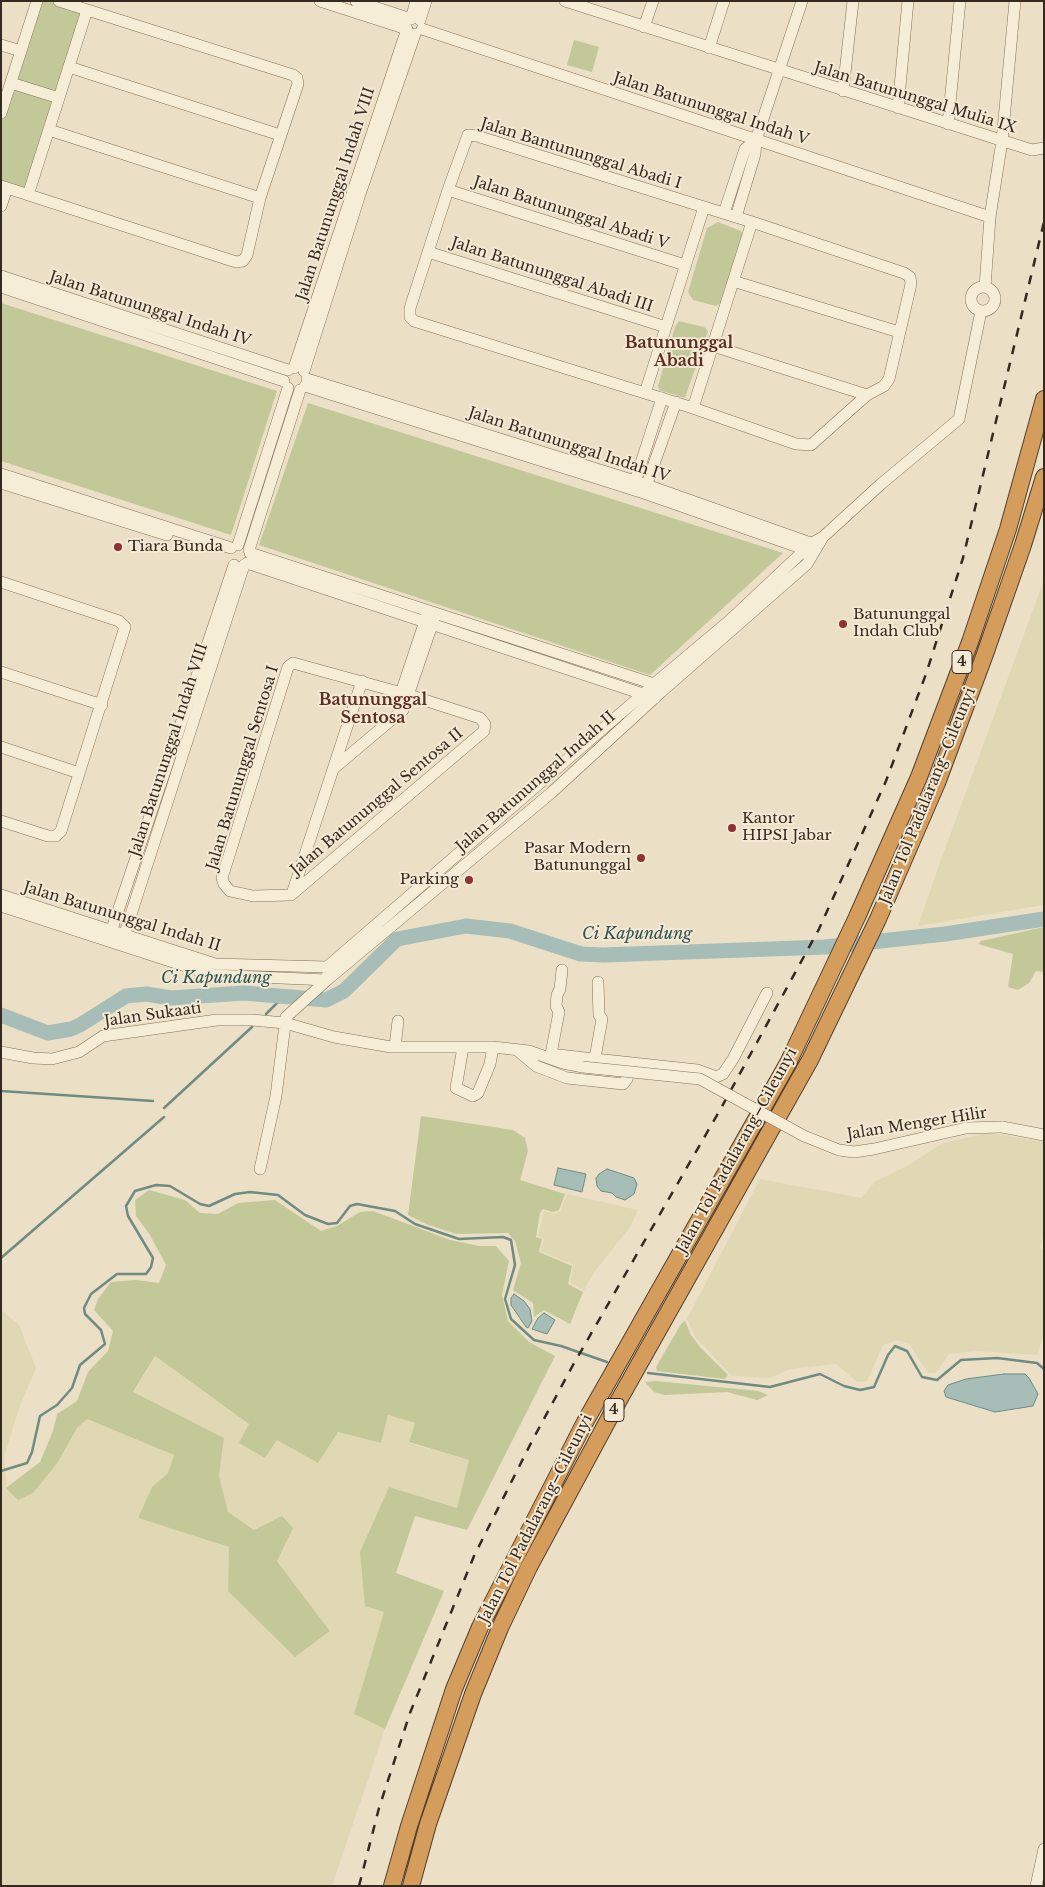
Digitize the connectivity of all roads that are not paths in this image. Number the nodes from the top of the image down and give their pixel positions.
1 (37, 1) edge
2 (59, 1) edge
3 (320, 1) edge
4 (356, 1) edge
5 (416, 1) edge
6 (426, 1) edge
7 (565, 1) edge
8 (653, 1) edge
9 (724, 1) edge
10 (802, 1) edge
11 (853, 1) edge
12 (908, 1) edge
13 (960, 1) edge
14 (1015, 1) edge
15 (581, 4) edge
16 (87, 10) junction
17 (415, 26) junction
18 (644, 27) junction
19 (1, 45) edge
20 (709, 48) junction
21 (21, 51) junction
22 (68, 67) junction
23 (779, 70) junction
24 (11, 83) junction
25 (843, 91) junction
26 (59, 98) junction
27 (898, 108) junction
28 (1, 113) edge
29 (948, 124) junction
30 (48, 130) junction
31 (280, 135) junction
32 (756, 140) junction
33 (1002, 141) junction
34 (1044, 148) edge
35 (4, 187) edge
36 (448, 190) junction
37 (28, 195) junction
38 (260, 198) junction
39 (1, 206) edge
40 (704, 207) junction
41 (724, 213) junction
42 (736, 217) junction
43 (990, 217) junction
44 (752, 222) junction
45 (428, 252) junction
46 (685, 265) junction
47 (1, 276) edge
48 (733, 281) junction
49 (1, 287) edge
50 (985, 287) junction
51 (981, 311) junction
52 (112, 317) junction
53 (666, 327) junction
54 (899, 332) junction
55 (713, 346) junction
56 (296, 379) junction
57 (645, 393) junction
58 (867, 395) junction
59 (662, 398) junction
60 (1044, 399) edge
61 (676, 402) junction
62 (693, 408) junction
63 (1, 474) edge
64 (1044, 477) edge
65 (1, 482) edge
66 (639, 487) junction
67 (815, 546) junction
68 (240, 555) junction
69 (1, 582) edge
70 (430, 618) junction
71 (1, 672) edge
72 (362, 681) junction
73 (657, 691) junction
74 (405, 694) junction
75 (643, 694) junction
76 (102, 705) junction
77 (1, 747) edge
78 (333, 770) junction
79 (79, 773) junction
80 (1, 821) edge
81 (1, 895) edge
82 (291, 895) junction
83 (1, 906) edge
84 (110, 935) junction
85 (123, 939) junction
86 (327, 967) junction
87 (562, 970) dead end
88 (327, 980) junction
89 (598, 982) dead end
90 (767, 993) dead end
91 (285, 1020) junction
92 (398, 1021) dead end
93 (395, 1047) junction
94 (493, 1047) junction
95 (463, 1048) junction
96 (523, 1050) junction
97 (1, 1052) edge
98 (551, 1054) junction
99 (595, 1058) junction
100 (632, 1063) junction
101 (1044, 1135) edge
102 (260, 1169) dead end
103 (1044, 1849) edge
104 (392, 1886) edge
105 (411, 1886) edge
106 (1036, 1886) edge

1 - 21 street
2 - 16 street
3 - 17 street, Jalan Batununggal Indah V
4 - 17 street, Jalan Batununggal Indah V
5 - 17 street, Jalan Batununggal Indah VIII
6 - 17 street, Jalan Batununggal Indah VIII
7 - 15 street, Jalan Batununggal Mulia IX
8 - 18 street
9 - 20 street
10 - 23 street
11 - 25 street
12 - 27 street
13 - 29 street
14 - 33 street
15 - 18 street, Jalan Batununggal Mulia IX
16 - 22 street
16 - 31 street
17 - 32 street, Jalan Batununggal Indah V
17 - 56 street, Jalan Batununggal Indah VIII
18 - 20 street, Jalan Batununggal Mulia IX
19 - 21 street
20 - 23 street, Jalan Batununggal Mulia IX
21 - 24 street
22 - 26 street
22 - 31 street
23 - 25 street, Jalan Batununggal Mulia IX
23 - 32 street
24 - 26 street
24 - 28 street
25 - 27 street, Jalan Batununggal Mulia IX
26 - 30 street
27 - 29 street, Jalan Batununggal Mulia IX
29 - 33 street, Jalan Batununggal Mulia IX
30 - 37 street
30 - 38 street
31 - 38 street
32 - 41 street
32 - 42 street
32 - 43 street, Jalan Batununggal Indah V
33 - 34 street, Jalan Batununggal Mulia IX
33 - 43 street
35 - 37 street
35 - 39 street
36 - 40 street, Jalan Bantununggal Abadi I
36 - 45 street, Jalan Bantununggal Abadi I
36 - 46 street, Jalan Batununggal Abadi V
37 - 38 street
40 - 41 street
40 - 46 street
41 - 42 street
42 - 44 street
43 - 50 street
44 - 48 street
44 - 54 street
45 - 53 street, Jalan Batununggal Abadi III
45 - 57 street, Jalan Bantununggal Abadi I
46 - 53 street
47 - 52 street, Jalan Batununggal Indah IV
48 - 54 street
48 - 55 street
49 - 52 street, Jalan Batununggal Indah IV
50 - 51 street
50 - 51 street
51 - 67 street, Jalan Batununggal Indah II
52 - 56 street, Jalan Batununggal Indah IV
53 - 57 street
54 - 58 street
55 - 58 street
55 - 62 street
56 - 66 street, Jalan Batununggal Indah IV
56 - 68 street, Jalan Batununggal Indah VIII
57 - 59 street
58 - 62 street
59 - 61 street
59 - 66 street
60 - 104 highway, Jalan Tol Padalarang–Cileunyi / 4
61 - 62 street
61 - 66 street
63 - 68 street
64 - 105 highway, Jalan Tol Padalarang–Cileunyi / 4
65 - 68 street
66 - 67 street, Jalan Batununggal Indah IV
67 - 73 street, Jalan Batununggal Indah II
68 - 70 street
68 - 84 street, Jalan Batununggal Indah VIII
68 - 85 street, Jalan Batununggal Indah VIII
69 - 76 street
70 - 73 street
70 - 74 street
70 - 75 street
71 - 76 street
72 - 74 street
72 - 78 street
72 - 82 street, Jalan Batununggal Sentosa I
73 - 75 street
73 - 88 street, Jalan Batununggal Indah II
74 - 78 street
74 - 82 street, Jalan Batununggal Sentosa II
75 - 86 street, Jalan Batununggal Indah II
76 - 79 street
77 - 79 street
78 - 82 street
79 - 80 street
81 - 84 street, Jalan Batununggal Indah II
83 - 84 street, Jalan Batununggal Indah II
84 - 85 street, Jalan Batununggal Indah II
85 - 86 street, Jalan Batununggal Indah II
85 - 88 street, Jalan Batununggal Indah II
86 - 88 street
87 - 98 street
88 - 91 street
89 - 99 street
90 - 100 street
91 - 93 street, Jalan Sukaati
91 - 97 street, Jalan Sukaati
91 - 102 street
92 - 93 street
93 - 95 street, Jalan Sukaati
94 - 95 street, Jalan Sukaati
94 - 95 street
94 - 96 street, Jalan Sukaati
96 - 98 street
96 - 100 street
96 - 101 street, Jalan Menger Hilir, bridge
98 - 99 street
99 - 100 street
103 - 106 street

